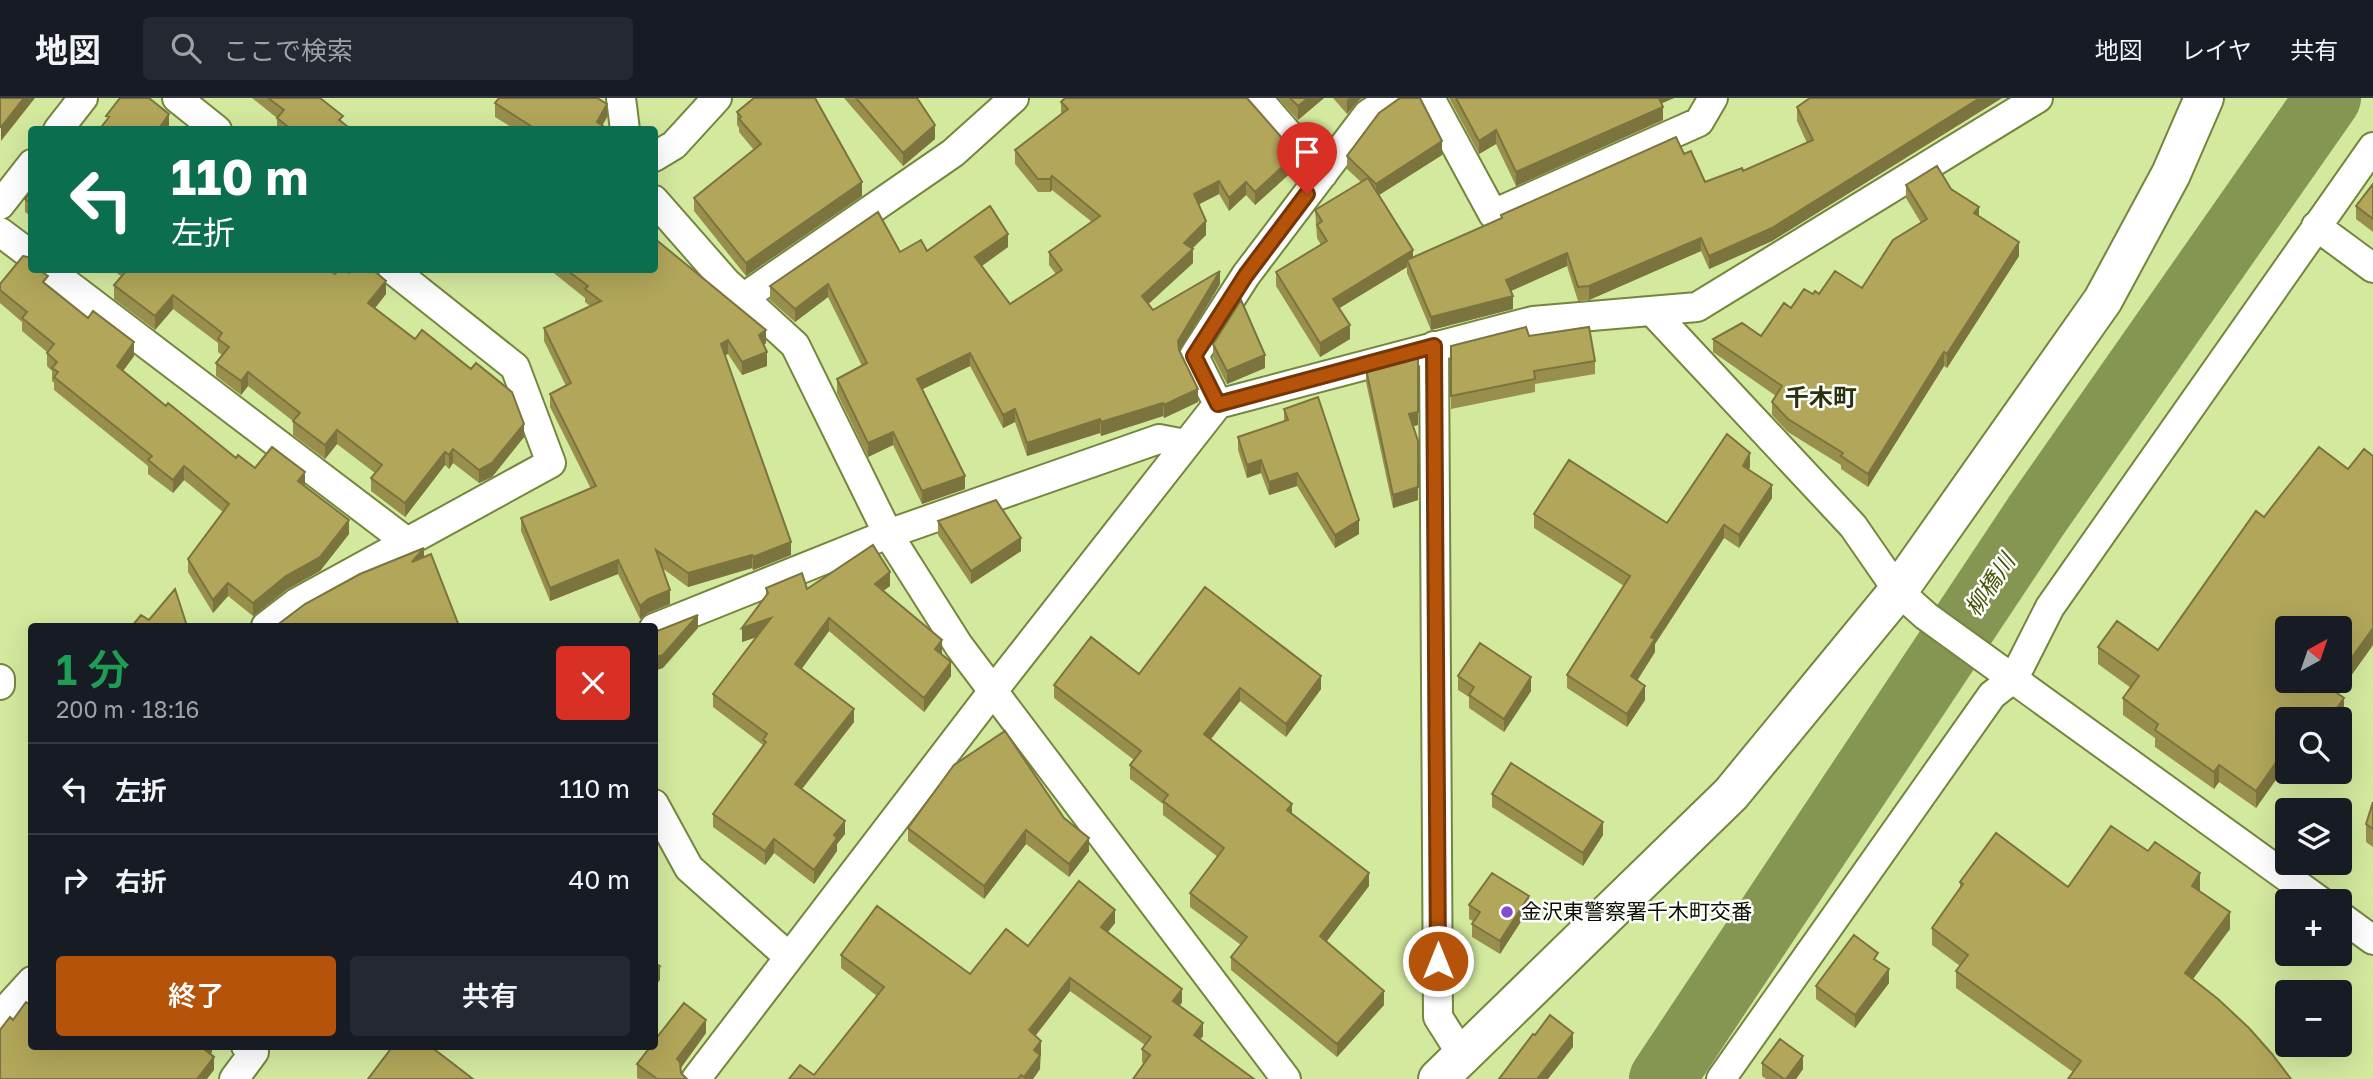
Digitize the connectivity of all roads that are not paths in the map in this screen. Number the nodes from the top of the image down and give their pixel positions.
1 (83, 98) edge
2 (177, 98) edge
3 (621, 98) edge
4 (717, 98) edge
5 (1014, 98) edge
6 (1256, 98) edge
7 (1430, 98) edge
8 (1713, 98) edge
9 (2204, 98) edge
10 (2034, 99) edge
11 (1386, 100) edge
12 (61, 126) edge
13 (212, 126) edge
14 (624, 126) edge
15 (2373, 147) edge
16 (658, 155) edge
17 (28, 169) edge
18 (1322, 174) junction
19 (0, 205) edge
20 (658, 205) edge
21 (2316, 226) junction
22 (0, 232) edge
23 (28, 253) edge
24 (2373, 268) edge
25 (53, 273) edge
26 (397, 273) edge
27 (743, 298) junction
28 (1652, 311) junction
29 (1434, 346) junction
30 (1218, 404) junction
31 (1185, 444) junction
32 (888, 534) junction
33 (407, 542) junction
34 (1898, 591) junction
35 (270, 623) edge
36 (658, 626) edge
37 (0, 678) edge
38 (2014, 678) junction
39 (0, 685) edge
40 (993, 691) junction
41 (658, 811) edge
42 (2304, 889) edge
43 (2352, 925) edge
44 (2373, 940) edge
45 (789, 957) junction
46 (28, 985) edge
47 (0, 1016) edge
48 (251, 1050) edge
49 (1450, 1067) edge
50 (234, 1079) edge
51 (696, 1079) edge
52 (1286, 1079) edge
53 (1721, 1079) edge

1 - 12 street
2 - 13 street
3 - 14 street
4 - 16 street
5 - 27 street
6 - 18 street
7 - 8 street
9 - 34 street
10 - 28 street
11 - 18 street
15 - 21 street
17 - 19 street
18 - 30 street
20 - 27 street
21 - 24 street
21 - 38 street
22 - 23 street
25 - 33 street
26 - 33 street
27 - 32 street
28 - 29 street
28 - 34 street
29 - 30 street
29 - 49 street
30 - 31 street
31 - 32 street
31 - 40 street
32 - 36 street
32 - 40 street
33 - 35 street
34 - 38 street
34 - 49 street
37 - 39 street
38 - 42 street
38 - 53 street
40 - 45 street
40 - 52 street
41 - 45 street
43 - 44 street
45 - 51 street
46 - 47 street
48 - 50 street

